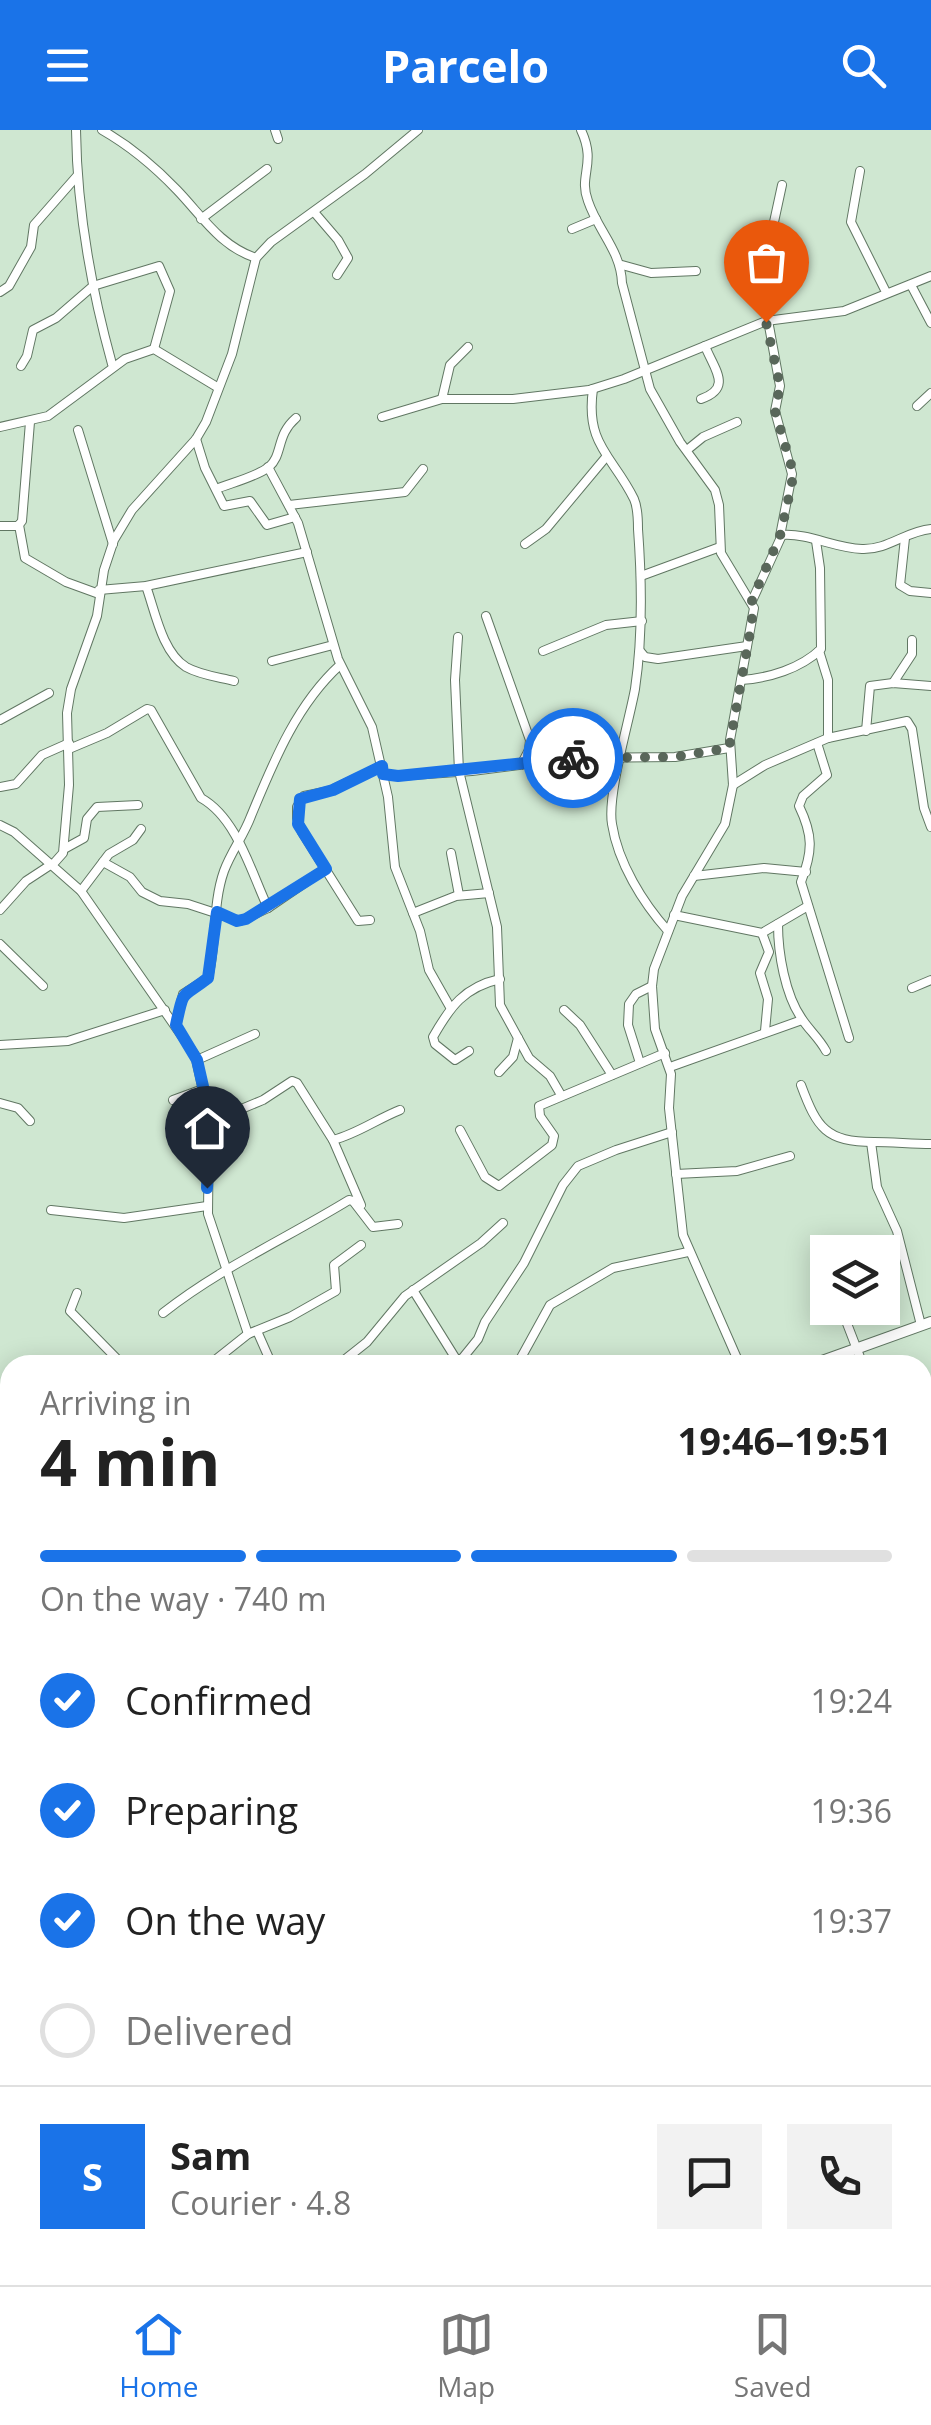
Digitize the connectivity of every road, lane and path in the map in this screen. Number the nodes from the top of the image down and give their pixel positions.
1 (76, 130) edge
2 (102, 130) edge
3 (418, 130) edge
4 (581, 130) edge
5 (267, 169) dead end
6 (860, 171) dead end
7 (77, 176) junction
8 (782, 185) dead end
9 (314, 212) junction
10 (201, 218) junction
11 (596, 219) junction
12 (572, 228) dead end
13 (256, 258) junction
14 (622, 265) junction
15 (696, 271) dead end
16 (338, 274) dead end
17 (931, 276) edge
18 (912, 284) junction
19 (93, 286) junction
20 (0, 292) edge
21 (886, 292) junction
22 (766, 322) junction
23 (931, 323) edge
24 (704, 346) junction
25 (154, 348) junction
26 (468, 348) dead end
27 (112, 364) dead end
28 (21, 366) dead end
29 (644, 371) junction
30 (217, 387) junction
31 (593, 389) junction
32 (931, 392) edge
33 (442, 399) junction
34 (701, 399) dead end
35 (917, 406) dead end
36 (382, 417) dead end
37 (296, 418) dead end
38 (30, 422) junction
39 (736, 422) dead end
40 (0, 426) edge
41 (78, 430) dead end
42 (196, 439) junction
43 (687, 450) junction
44 (606, 457) junction
45 (268, 467) junction
46 (424, 469) dead end
47 (216, 490) junction
48 (289, 505) junction
49 (296, 517) junction
50 (0, 526) edge
51 (19, 526) junction
52 (931, 529) edge
53 (780, 536) junction
54 (906, 537) junction
55 (816, 541) junction
56 (113, 544) junction
57 (525, 544) dead end
58 (720, 547) junction
59 (307, 552) junction
60 (641, 576) junction
61 (146, 586) junction
62 (99, 592) junction
63 (931, 593) edge
64 (752, 600) junction
65 (486, 616) dead end
66 (642, 622) junction
67 (458, 637) dead end
68 (912, 640) dead end
69 (333, 645) junction
70 (747, 646) junction
71 (544, 651) dead end
72 (640, 651) junction
73 (820, 651) junction
74 (272, 661) dead end
75 (340, 666) junction
76 (741, 680) junction
77 (234, 681) dead end
78 (893, 683) junction
79 (931, 686) edge
80 (49, 693) dead end
81 (0, 720) edge
82 (866, 730) junction
83 (828, 738) junction
84 (816, 743) junction
85 (69, 746) junction
86 (729, 748) junction
87 (622, 756) junction
88 (521, 764) junction
89 (383, 770) junction
90 (459, 770) junction
91 (733, 785) junction
92 (0, 787) edge
93 (138, 805) dead end
94 (928, 815) edge
95 (1, 826) edge
96 (931, 826) edge
97 (141, 828) dead end
98 (238, 840) junction
99 (64, 849) junction
100 (451, 853) dead end
101 (102, 862) junction
102 (48, 866) junction
103 (326, 869) junction
104 (806, 872) junction
105 (694, 876) junction
106 (81, 892) junction
107 (489, 893) junction
108 (459, 896) junction
109 (808, 906) junction
110 (268, 908) junction
111 (0, 910) edge
112 (217, 912) junction
113 (413, 913) junction
114 (674, 915) junction
115 (370, 920) dead end
116 (778, 924) junction
117 (668, 931) junction
118 (762, 933) junction
119 (0, 944) edge
120 (500, 980) junction
121 (931, 980) edge
122 (43, 986) dead end
123 (652, 986) junction
124 (912, 988) dead end
125 (450, 1007) junction
126 (165, 1010) junction
127 (564, 1010) dead end
128 (802, 1020) junction
129 (176, 1025) junction
130 (765, 1031) junction
131 (255, 1034) dead end
132 (518, 1038) junction
133 (849, 1038) dead end
134 (0, 1045) edge
135 (826, 1051) dead end
136 (469, 1052) dead end
137 (665, 1054) junction
138 (197, 1060) junction
139 (640, 1062) junction
140 (670, 1067) junction
141 (499, 1072) dead end
142 (612, 1075) junction
143 (800, 1085) dead end
144 (203, 1089) junction
145 (561, 1094) junction
146 (173, 1100) dead end
147 (0, 1103) edge
148 (400, 1110) dead end
149 (30, 1120) dead end
150 (210, 1122) junction
151 (460, 1130) dead end
152 (672, 1132) junction
153 (334, 1140) junction
154 (872, 1142) junction
155 (931, 1144) edge
156 (790, 1156) dead end
157 (676, 1174) junction
158 (207, 1206) junction
159 (51, 1210) dead end
160 (368, 1222) junction
161 (503, 1223) dead end
162 (398, 1224) dead end
163 (361, 1245) dead end
164 (688, 1252) junction
165 (226, 1268) junction
166 (413, 1290) junction
167 (77, 1293) dead end
168 (163, 1313) dead end
169 (926, 1324) edge
170 (847, 1325) edge
171 (252, 1333) junction
172 (858, 1348) junction
173 (113, 1353) edge
174 (230, 1355) edge
175 (266, 1355) edge
176 (350, 1355) edge
177 (454, 1355) edge
178 (466, 1355) edge
179 (522, 1355) edge
180 (735, 1355) edge
181 (839, 1355) edge
182 (860, 1355) edge

1 - 7 street
2 - 10 street
3 - 9 street
4 - 11 street
5 - 10 street
6 - 21 street
7 - 19 street
7 - 20 street
8 - 22 street
9 - 13 street
9 - 16 street
10 - 13 street
11 - 12 street
11 - 14 street
13 - 30 street
14 - 15 street
14 - 29 street
17 - 18 street
18 - 21 street
18 - 23 street
19 - 25 street
19 - 27 street
19 - 28 street
21 - 22 street
22 - 24 street
22 - 53 street
24 - 29 street
24 - 34 street
25 - 30 street
25 - 38 street
26 - 33 street
29 - 31 street
29 - 43 street
30 - 42 street
31 - 33 street
31 - 44 street
32 - 35 street
33 - 36 street
37 - 45 street
38 - 40 street
38 - 51 street
39 - 43 street
41 - 56 street
42 - 47 street
42 - 56 street
43 - 58 street
44 - 57 street
44 - 60 street
45 - 47 street
45 - 48 street
46 - 48 street
47 - 49 street
48 - 49 street
49 - 59 street
50 - 51 street
51 - 62 street
52 - 54 street
53 - 55 street
53 - 64 street
54 - 55 street
54 - 63 street
55 - 73 street
56 - 62 street
58 - 60 street
58 - 64 street
59 - 61 street
59 - 69 street
60 - 66 street
61 - 62 street
61 - 77 street
62 - 85 street
64 - 70 street
65 - 88 street
66 - 71 street
66 - 72 street
67 - 90 street
68 - 78 street
69 - 74 street
69 - 75 street
70 - 72 street
70 - 76 street
72 - 87 street
73 - 76 street
73 - 83 street
75 - 89 street
75 - 98 street
76 - 86 street
78 - 79 street
78 - 82 street
80 - 81 street
82 - 83 street
82 - 94 street
83 - 84 street
84 - 91 street
84 - 104 street
85 - 92 street
85 - 98 street
85 - 99 street
86 - 87 street
86 - 91 street
87 - 88 street
87 - 117 street
88 - 90 street
89 - 90 street
89 - 103 street
89 - 113 street
90 - 107 street
91 - 105 street
93 - 99 street
94 - 96 street
95 - 102 street
97 - 101 street
98 - 110 street
98 - 112 street
99 - 102 street
100 - 108 street
101 - 106 street
101 - 112 street
102 - 106 street
102 - 111 street
103 - 110 street
103 - 115 street
104 - 105 street
104 - 109 street
105 - 114 street
106 - 126 street
107 - 108 street
107 - 120 street
108 - 113 street
109 - 116 street
109 - 133 street
110 - 112 street
112 - 129 street
113 - 125 street
114 - 117 street
114 - 118 street
116 - 118 street
116 - 128 street
117 - 123 street
118 - 130 street
119 - 122 street
120 - 125 street
120 - 132 street
121 - 124 street
123 - 137 street
123 - 139 street
125 - 136 street
126 - 129 street
126 - 134 street
127 - 142 street
128 - 130 street
128 - 135 street
129 - 138 street
130 - 140 street
131 - 138 street
132 - 141 street
132 - 145 street
137 - 139 street
137 - 140 street
138 - 144 street
139 - 142 street
140 - 152 street
142 - 145 street
143 - 154 street
144 - 146 street
144 - 150 street
145 - 151 street
147 - 149 street
148 - 153 street
150 - 153 street
150 - 158 street
152 - 157 street
152 - 178 street
153 - 160 street
154 - 155 street
154 - 169 street
156 - 157 street
157 - 164 street
158 - 159 street
158 - 165 street
160 - 162 street
160 - 165 street
161 - 166 street
163 - 171 street
164 - 179 street
164 - 180 street
165 - 168 street
165 - 171 street
166 - 176 street
166 - 177 street
167 - 173 street
169 - 172 street
170 - 172 street
171 - 174 street
171 - 175 street
172 - 181 street
172 - 182 street

